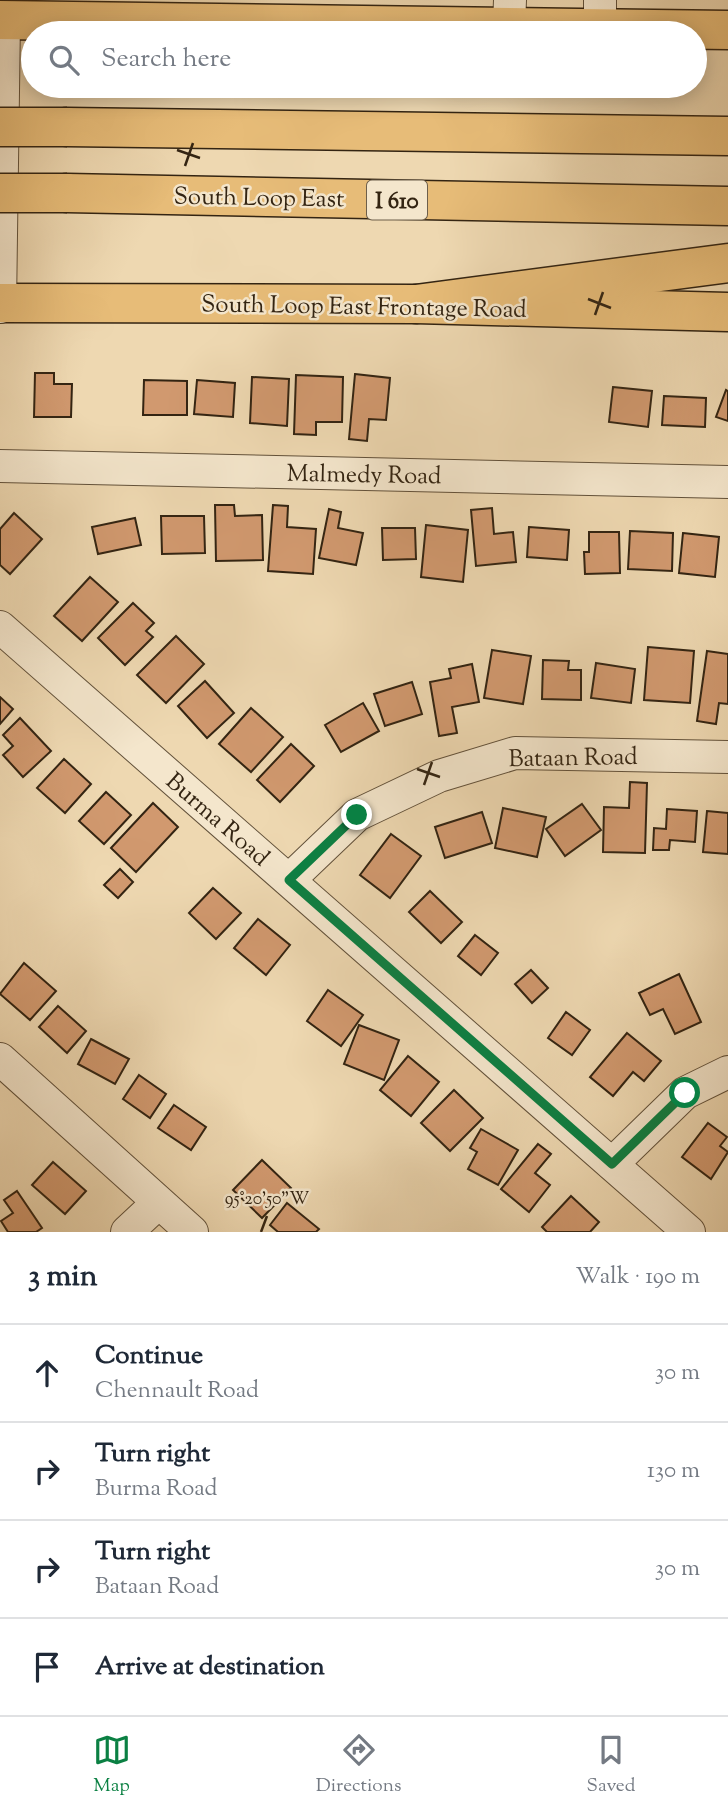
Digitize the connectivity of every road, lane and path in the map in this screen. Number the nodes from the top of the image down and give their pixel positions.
1 (396, 12) edge
2 (510, 13) edge
3 (600, 14) edge
4 (2, 20) edge
5 (656, 21) edge
6 (707, 27) edge
7 (728, 30) edge
8 (0, 127) edge
9 (728, 136) edge
10 (0, 193) edge
11 (728, 206) edge
12 (728, 263) edge
13 (0, 304) edge
14 (416, 304) junction
15 (728, 312) edge
16 (0, 466) edge
17 (728, 482) edge
18 (0, 627) edge
19 (728, 757) edge
20 (289, 880) junction
21 (0, 1059) edge
22 (728, 1072) edge
23 (612, 1164) junction
24 (158, 1203) junction
25 (127, 1232) edge
26 (192, 1232) edge
27 (690, 1232) edge

1 - 2 main road
1 - 4 main road
2 - 3 main road
3 - 5 main road
4 - 13 street
6 - 7 main road
8 - 9 main road, bridge
10 - 11 main road, South Loop East / I 610, bridge
12 - 14 main road
13 - 14 main road, South Loop East Frontage Road
14 - 15 main road, South Loop East Frontage Road
16 - 17 street, Malmedy Road
18 - 20 street, Burma Road
19 - 20 street, Bataan Road
20 - 23 street, Burma Road
21 - 24 street
22 - 23 street
23 - 27 street, Burma Road
24 - 25 street
24 - 26 street

